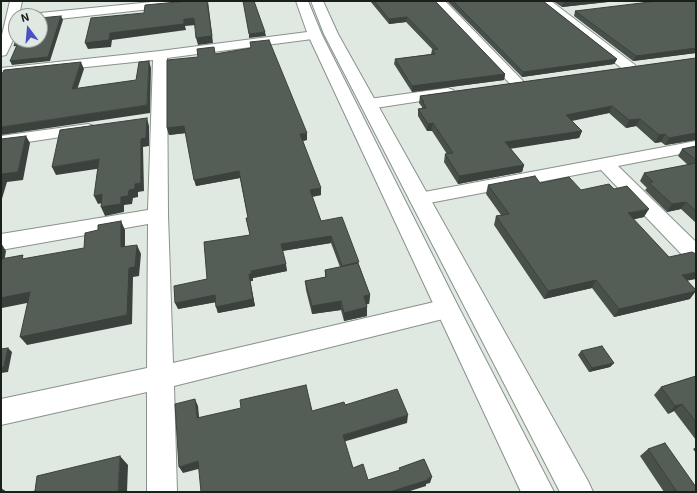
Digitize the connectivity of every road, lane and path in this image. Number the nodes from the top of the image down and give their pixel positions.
1 (197, 1) edge
2 (302, 1) edge
3 (318, 1) edge
4 (438, 1) edge
5 (544, 1) edge
6 (574, 11) edge
7 (559, 13) junction
8 (48, 16) edge
9 (315, 35) junction
10 (8, 38) edge
11 (1, 52) edge
12 (160, 55) junction
13 (645, 66) edge
14 (630, 68) junction
15 (607, 71) edge
16 (1, 72) edge
17 (533, 81) edge
18 (518, 84) junction
19 (502, 86) edge
20 (463, 91) edge
21 (369, 104) junction
22 (107, 126) edge
23 (1, 141) edge
24 (696, 146) edge
25 (605, 164) junction
26 (419, 199) junction
27 (158, 215) junction
28 (1, 242) edge
29 (696, 256) edge
30 (447, 309) junction
31 (161, 377) junction
32 (1, 412) edge
33 (162, 492) edge
34 (538, 492) edge
35 (577, 492) edge

1 - 8 street
2 - 9 street
3 - 21 street
4 - 18 street
5 - 7 street
6 - 7 street
7 - 14 street
9 - 12 street
9 - 30 street
10 - 11 street
12 - 16 street
12 - 27 street
13 - 14 street
14 - 15 street
17 - 18 street
18 - 19 street
20 - 21 street
21 - 26 street
22 - 23 street
24 - 25 street
25 - 26 street
25 - 29 street
26 - 35 street
27 - 28 street
27 - 31 street
30 - 31 street
30 - 34 street
31 - 32 street
31 - 33 street

